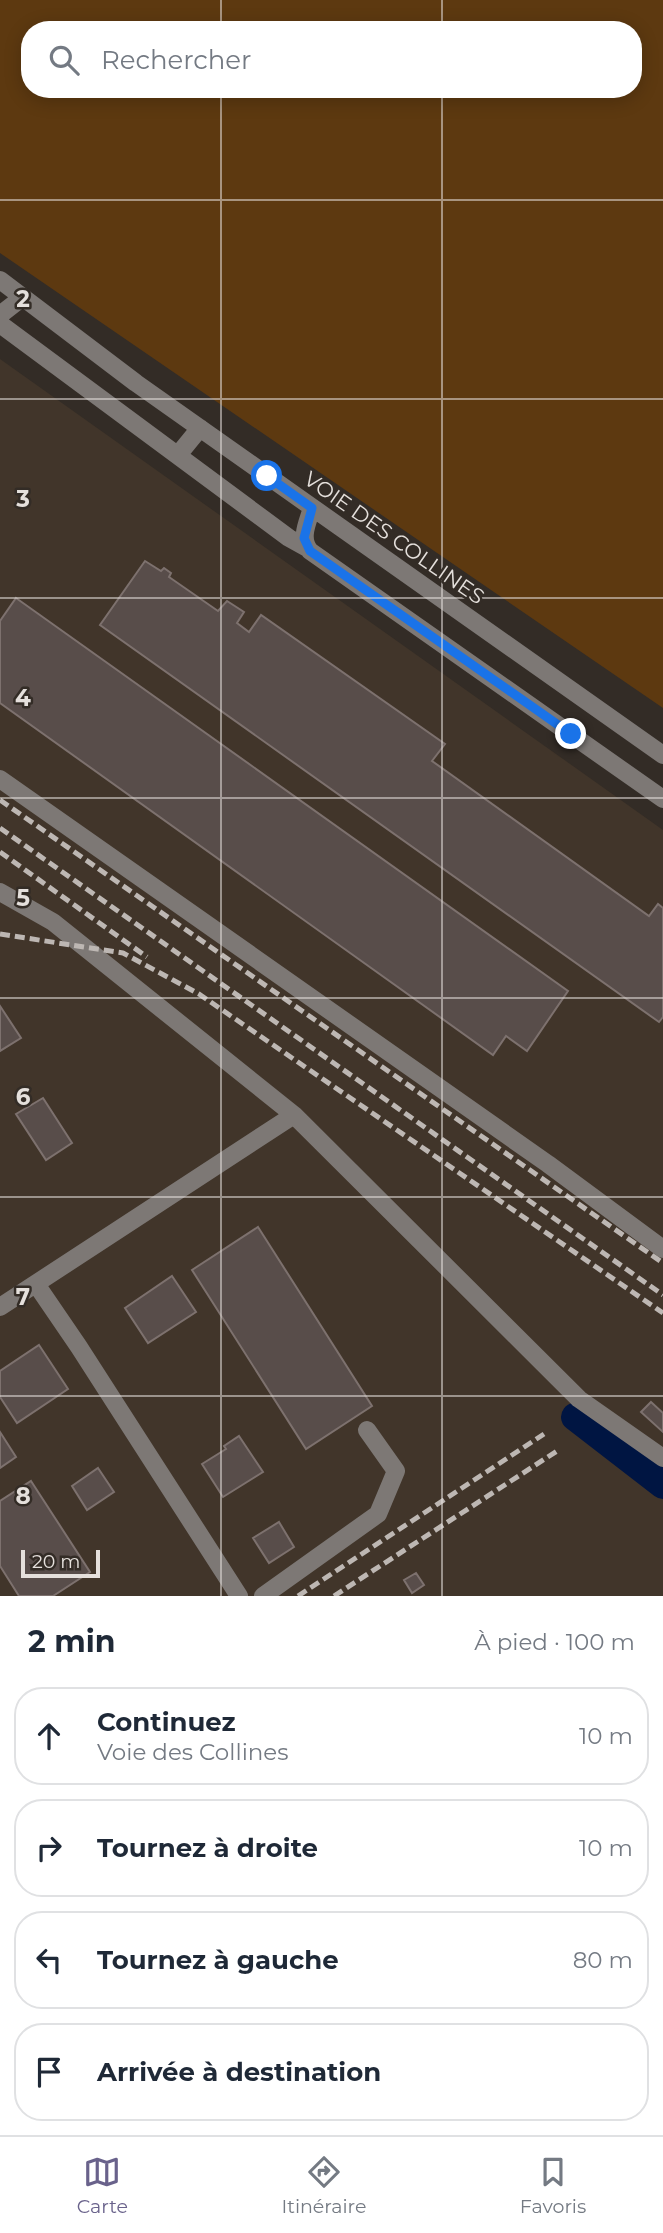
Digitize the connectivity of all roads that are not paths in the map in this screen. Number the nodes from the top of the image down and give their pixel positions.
1 (0, 280) edge
2 (23, 297) junction
3 (0, 315) edge
4 (0, 324) edge
5 (200, 428) junction
6 (178, 456) junction
7 (312, 508) junction
8 (307, 548) junction
9 (663, 755) edge
10 (0, 779) edge
11 (663, 799) edge
12 (0, 892) edge
13 (294, 1115) junction
14 (663, 1249) edge
15 (36, 1284) junction
16 (0, 1307) edge
17 (367, 1430) dead end
18 (663, 1458) edge
19 (239, 1596) edge
20 (263, 1596) edge

1 - 2 street, VOIE DES COLLINES
2 - 3 street
2 - 5 street, VOIE DES COLLINES
4 - 6 street
5 - 6 street
5 - 7 street, VOIE DES COLLINES
6 - 8 street
7 - 8 street
7 - 9 street, VOIE DES COLLINES
8 - 11 street
10 - 14 street
12 - 13 street
13 - 15 street
13 - 18 street
15 - 16 street
15 - 19 street
17 - 20 street

